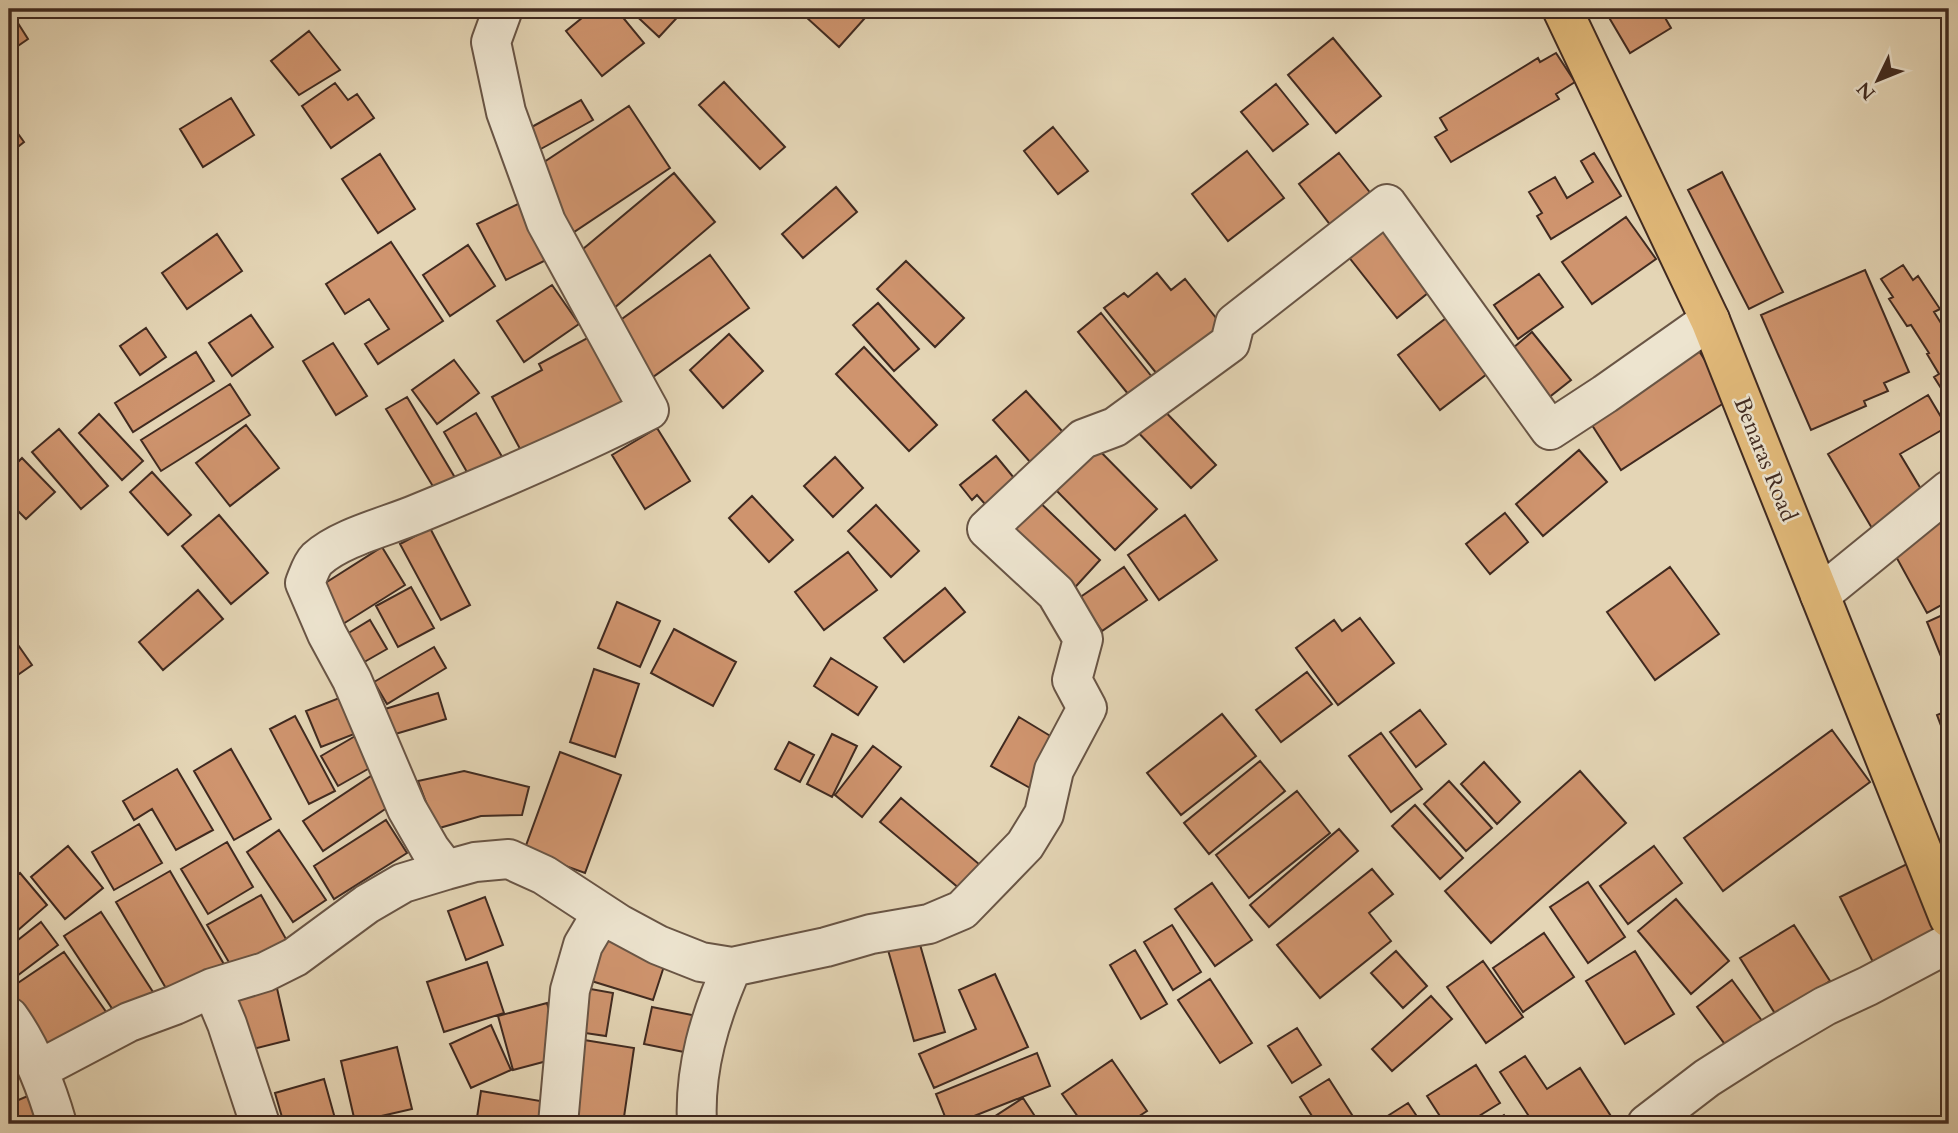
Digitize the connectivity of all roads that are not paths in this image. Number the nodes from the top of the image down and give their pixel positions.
1 (503, 9) edge
2 (1562, 9) edge
3 (1710, 320) junction
4 (1949, 491) edge
5 (1820, 595) junction
6 (446, 870) junction
7 (602, 913) junction
8 (1949, 918) edge
9 (1949, 943) edge
10 (732, 967) junction
11 (212, 988) junction
12 (9, 1017) edge
13 (38, 1070) junction
14 (57, 1124) edge
15 (260, 1124) edge
16 (558, 1124) edge
17 (697, 1124) edge
18 (1647, 1124) edge

1 - 6 street
2 - 3 main road, Benaras Road
3 - 5 main road, Benaras Road
3 - 10 street
4 - 5 street
5 - 8 main road, Benaras Road
6 - 7 street
6 - 11 street
7 - 10 street
7 - 16 street
9 - 18 street
10 - 17 street
11 - 13 street
11 - 15 street
12 - 13 street
13 - 14 street

